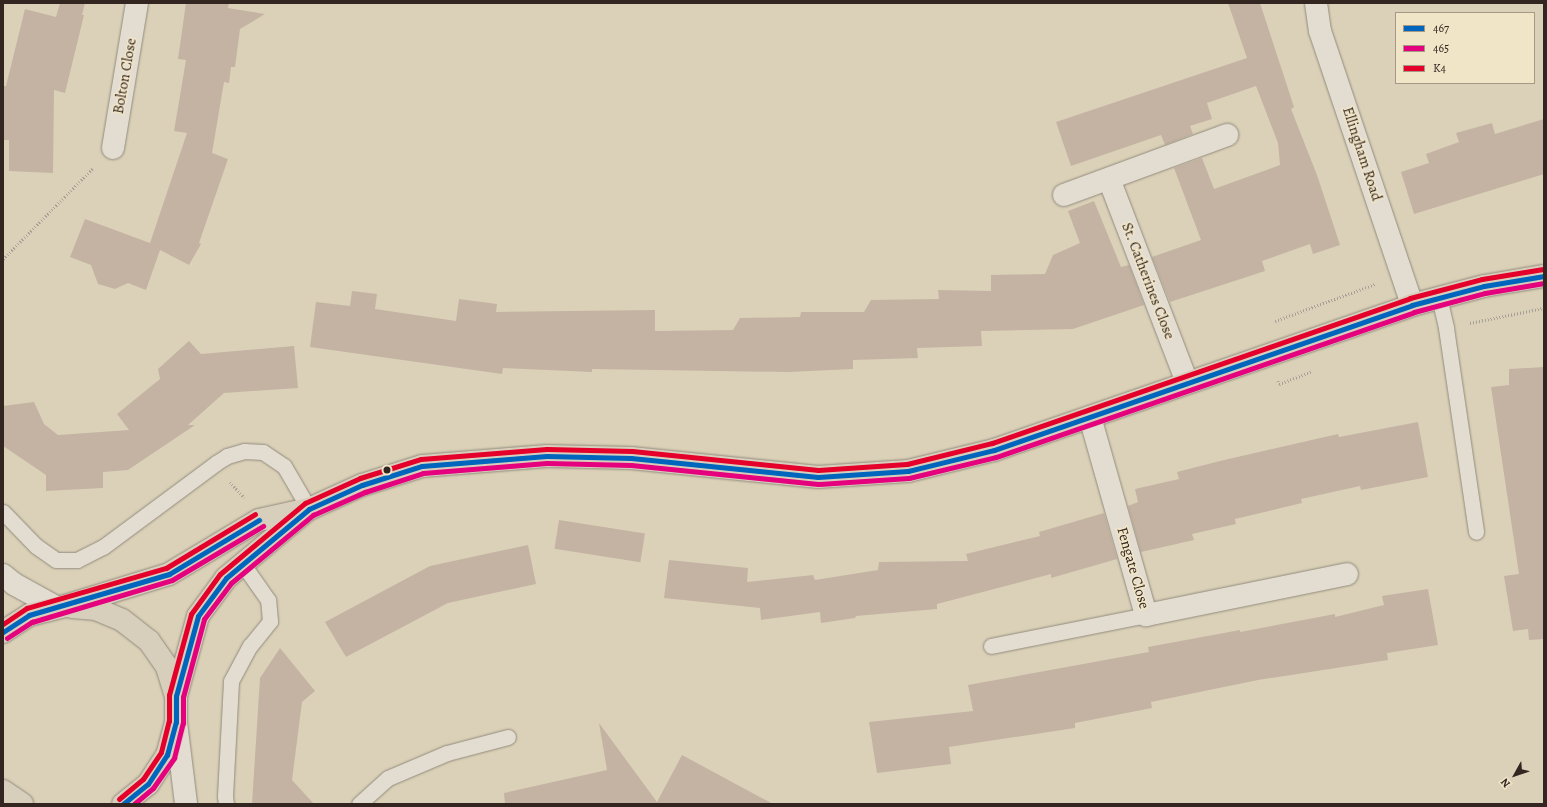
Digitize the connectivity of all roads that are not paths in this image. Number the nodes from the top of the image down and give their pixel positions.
1 (137, 3) edge
2 (1316, 3) edge
3 (1227, 135) dead end
4 (113, 148) road end
5 (1109, 179) junction
6 (1064, 195) dead end
7 (1544, 276) edge
8 (1439, 298) junction
9 (1412, 305) junction
10 (1187, 382) junction
11 (1090, 417) junction
12 (309, 509) junction
13 (3, 512) edge
14 (1476, 532) dead end
15 (242, 563) junction
16 (1347, 574) dead end
17 (3, 575) edge
18 (61, 607) junction
19 (1146, 615) junction
20 (3, 632) edge
21 (991, 646) dead end
22 (176, 696) junction
23 (176, 722) junction
24 (508, 737) dead end
25 (3, 791) edge
26 (22, 804) edge
27 (122, 804) edge
28 (186, 804) edge
29 (226, 804) edge
30 (359, 804) edge

1 - 4 street, Bolton Close
2 - 9 street, Ellingham Road
3 - 5 street
5 - 6 street
5 - 10 street, St. Catherines Close
7 - 8 highway
8 - 9 highway
8 - 14 lane
9 - 10 highway
10 - 11 highway
11 - 12 highway
11 - 19 street, Fengate Close
12 - 13 lane
12 - 15 highway
12 - 18 highway
15 - 22 highway
15 - 29 lane
16 - 19 street, Fengate Close
17 - 18 street
18 - 20 highway
18 - 22 highway
19 - 21 lane
22 - 23 highway
23 - 27 highway
23 - 28 street
24 - 30 lane
25 - 26 highway

